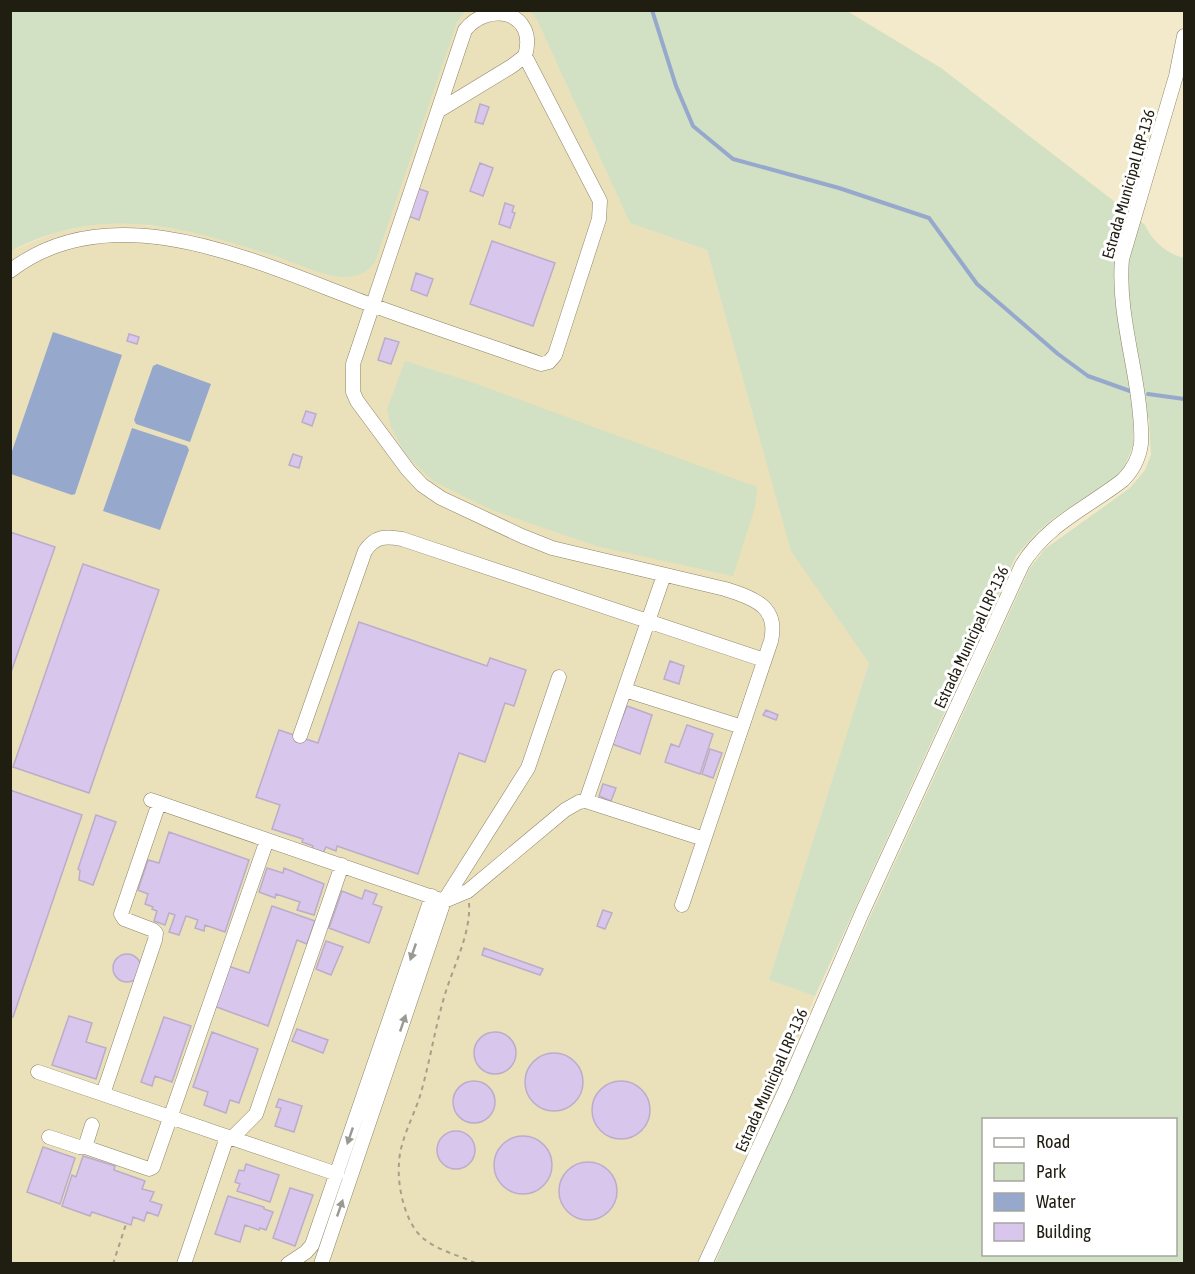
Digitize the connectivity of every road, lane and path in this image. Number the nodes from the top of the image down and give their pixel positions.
1 (1185, 36) edge
2 (525, 56) junction
3 (438, 111) junction
4 (10, 271) edge
5 (374, 306) junction
6 (664, 575) junction
7 (649, 621) junction
8 (764, 660) junction
9 (558, 677) dead end
10 (626, 690) junction
11 (742, 727) junction
12 (300, 736) dead end
13 (586, 801) junction
14 (704, 839) junction
15 (267, 840) junction
16 (342, 866) junction
17 (468, 891) junction
18 (438, 899) junction
19 (682, 905) dead end
20 (38, 1072) dead end
21 (103, 1094) junction
22 (171, 1117) junction
23 (92, 1125) dead end
24 (49, 1137) dead end
25 (230, 1137) junction
26 (85, 1147) junction
27 (337, 1174) junction
28 (126, 1224) dead end
29 (112, 1263) edge
30 (184, 1263) edge
31 (288, 1263) edge
32 (321, 1263) edge
33 (478, 1263) edge
34 (705, 1263) edge

1 - 34 street, Estrada Municipal LRP-136
2 - 3 street
2 - 3 street
2 - 5 street
3 - 5 street
4 - 5 street
5 - 6 street
6 - 7 street
6 - 8 street
7 - 8 street
7 - 10 street
7 - 12 street
8 - 11 street
9 - 18 street
10 - 11 street
10 - 13 street
11 - 14 street
13 - 14 street
13 - 17 street
14 - 19 street
15 - 16 street
15 - 21 street
15 - 22 street
16 - 18 street
16 - 25 street
17 - 18 street
17 - 33 path
18 -> 27 street
32 -> 18 street
20 - 21 street
21 - 22 street
22 - 25 street
22 - 26 street
23 - 26 street
24 - 26 street
25 - 27 street
25 - 30 street
27 - 31 street
28 - 29 path

